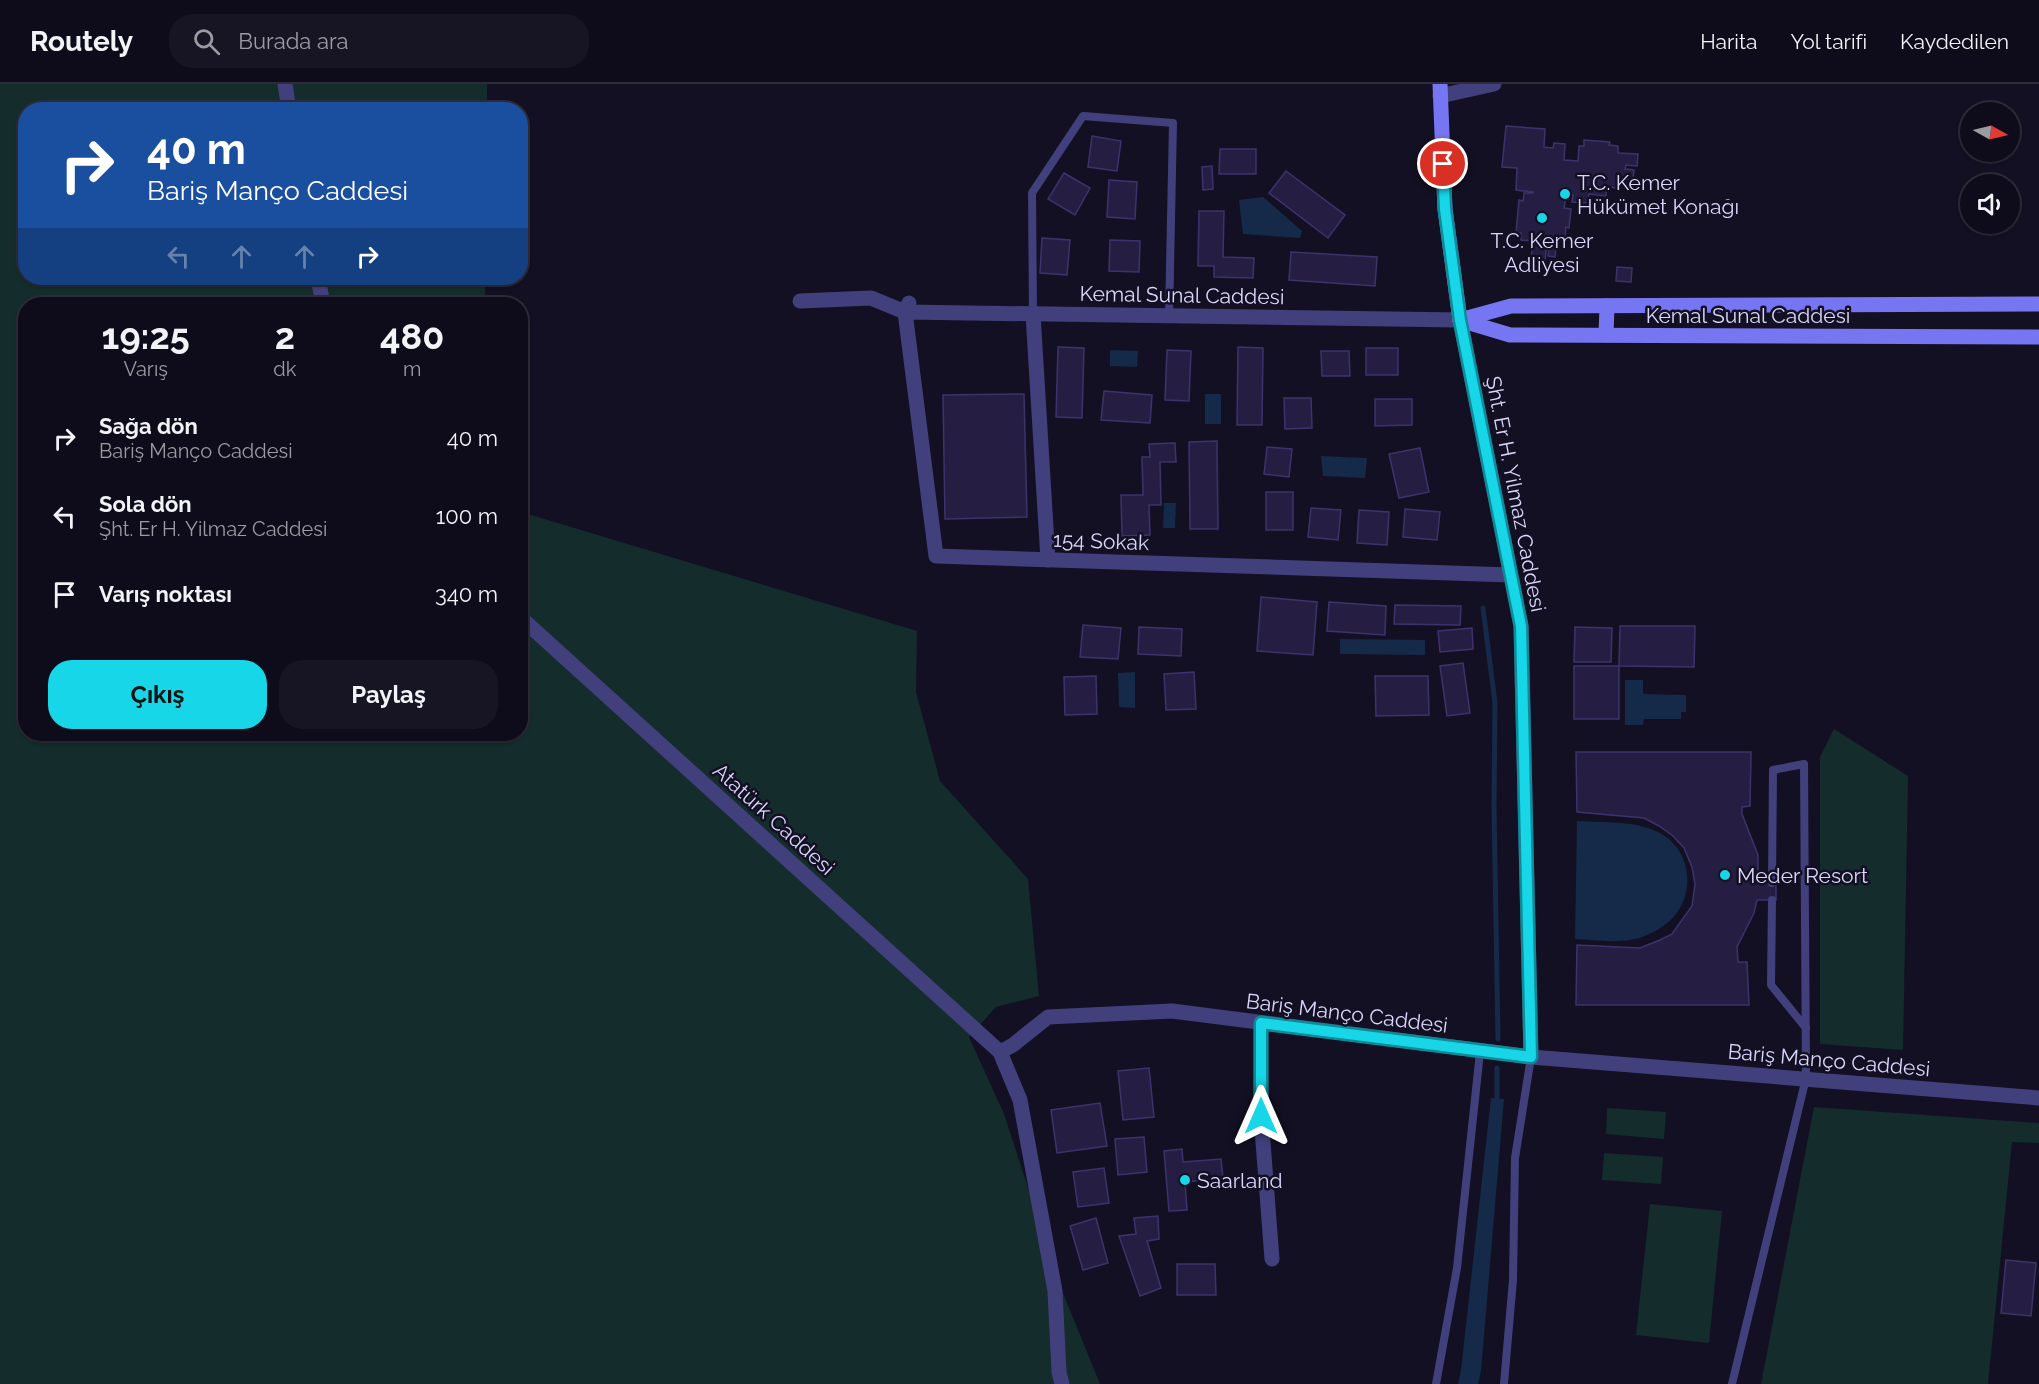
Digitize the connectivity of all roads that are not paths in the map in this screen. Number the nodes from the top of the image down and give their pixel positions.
1 (285, 84) edge
2 (1494, 84) edge
3 (1440, 90) edge
4 (288, 102) edge
5 (800, 301) dead end
6 (2039, 304) edge
7 (1607, 306) junction
8 (907, 308) junction
9 (1033, 314) junction
10 (1170, 316) junction
11 (1460, 320) junction
12 (1606, 335) junction
13 (2039, 337) edge
14 (1048, 560) junction
15 (1511, 575) junction
16 (528, 624) edge
17 (1772, 883) dead end
18 (1772, 900) dead end
19 (1261, 1023) junction
20 (1806, 1028) junction
21 (1000, 1052) junction
22 (1480, 1052) junction
23 (1531, 1057) junction
24 (1806, 1078) junction
25 (2039, 1098) edge
26 (1272, 1259) dead end
27 (1062, 1384) edge
28 (1436, 1384) edge
29 (1504, 1384) edge
30 (1732, 1384) edge

1 - 4 street
2 - 3 street
3 - 11 street, Şht. Er H. Yilmaz Caddesi
5 - 8 street
6 - 7 street, Kemal Sunal Caddesi
7 - 11 street, Kemal Sunal Caddesi
7 - 12 street
8 - 9 street, Kemal Sunal Caddesi
8 - 14 street, 154 Sokak
9 - 10 street, Kemal Sunal Caddesi
9 - 10 lane
9 - 14 street
10 - 11 street, Kemal Sunal Caddesi
11 - 12 street, Kemal Sunal Caddesi
11 - 15 street, Şht. Er H. Yilmaz Caddesi
12 - 13 street, Kemal Sunal Caddesi
14 - 15 street, 154 Sokak
15 - 23 street, Şht. Er H. Yilmaz Caddesi
16 - 21 street, Atatürk Caddesi
17 - 20 lane
18 - 20 lane
19 - 21 street, Bariş Manço Caddesi
19 - 22 street, Bariş Manço Caddesi
19 - 26 street
20 - 24 lane
21 - 27 street
22 - 23 street, Bariş Manço Caddesi
22 - 28 lane
23 - 24 street, Bariş Manço Caddesi
23 - 29 lane
24 - 25 street, Bariş Manço Caddesi
24 - 30 lane

